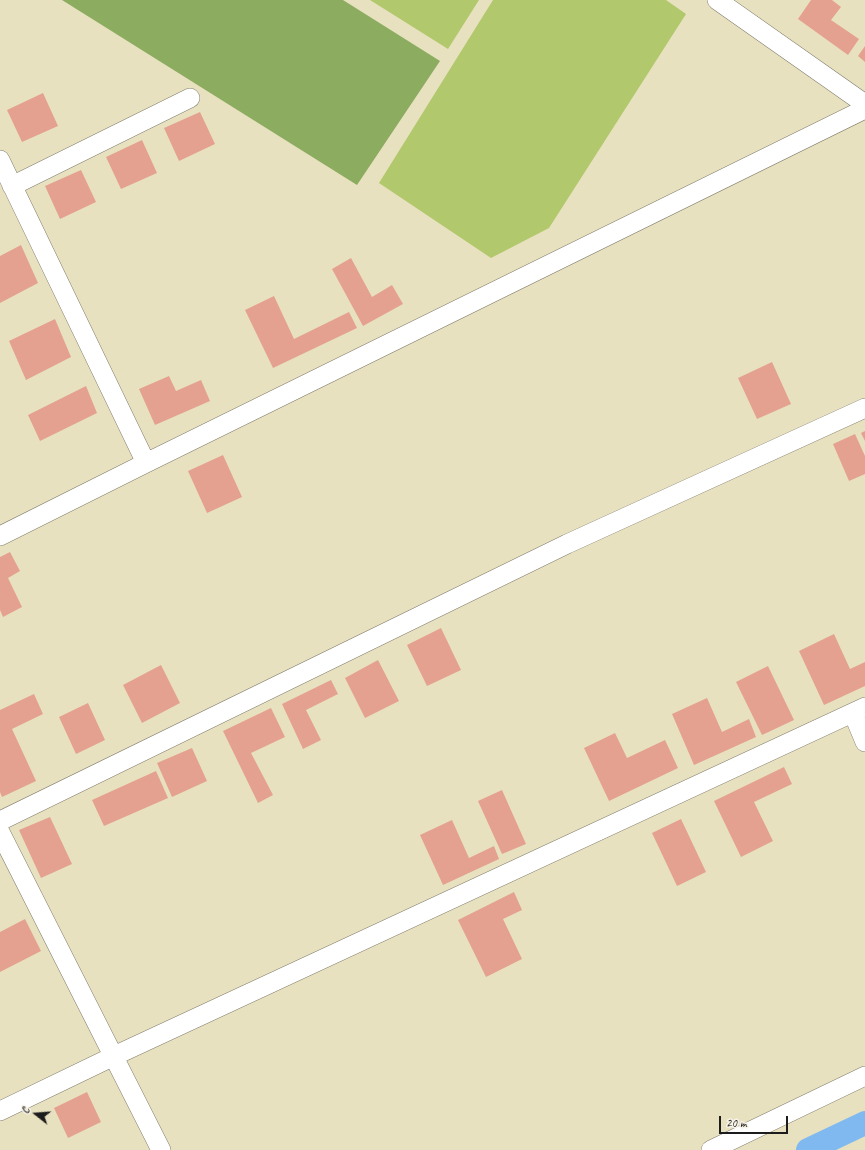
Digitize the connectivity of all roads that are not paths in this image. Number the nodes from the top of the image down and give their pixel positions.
1 (717, 0) edge
2 (190, 98) dead end
3 (865, 104) edge
4 (865, 109) edge
5 (0, 160) edge
6 (12, 186) junction
7 (865, 408) edge
8 (146, 463) junction
9 (0, 536) edge
10 (859, 710) edge
11 (865, 742) edge
12 (0, 821) edge
13 (0, 832) edge
14 (114, 1056) junction
15 (865, 1076) edge
16 (0, 1112) edge
17 (161, 1150) edge
18 (711, 1150) edge

1 - 3 street
2 - 6 street
4 - 8 street
5 - 6 street
6 - 8 street
7 - 12 street
8 - 9 street
10 - 11 street
10 - 14 street
13 - 14 street
14 - 16 street
14 - 17 street
15 - 18 street

